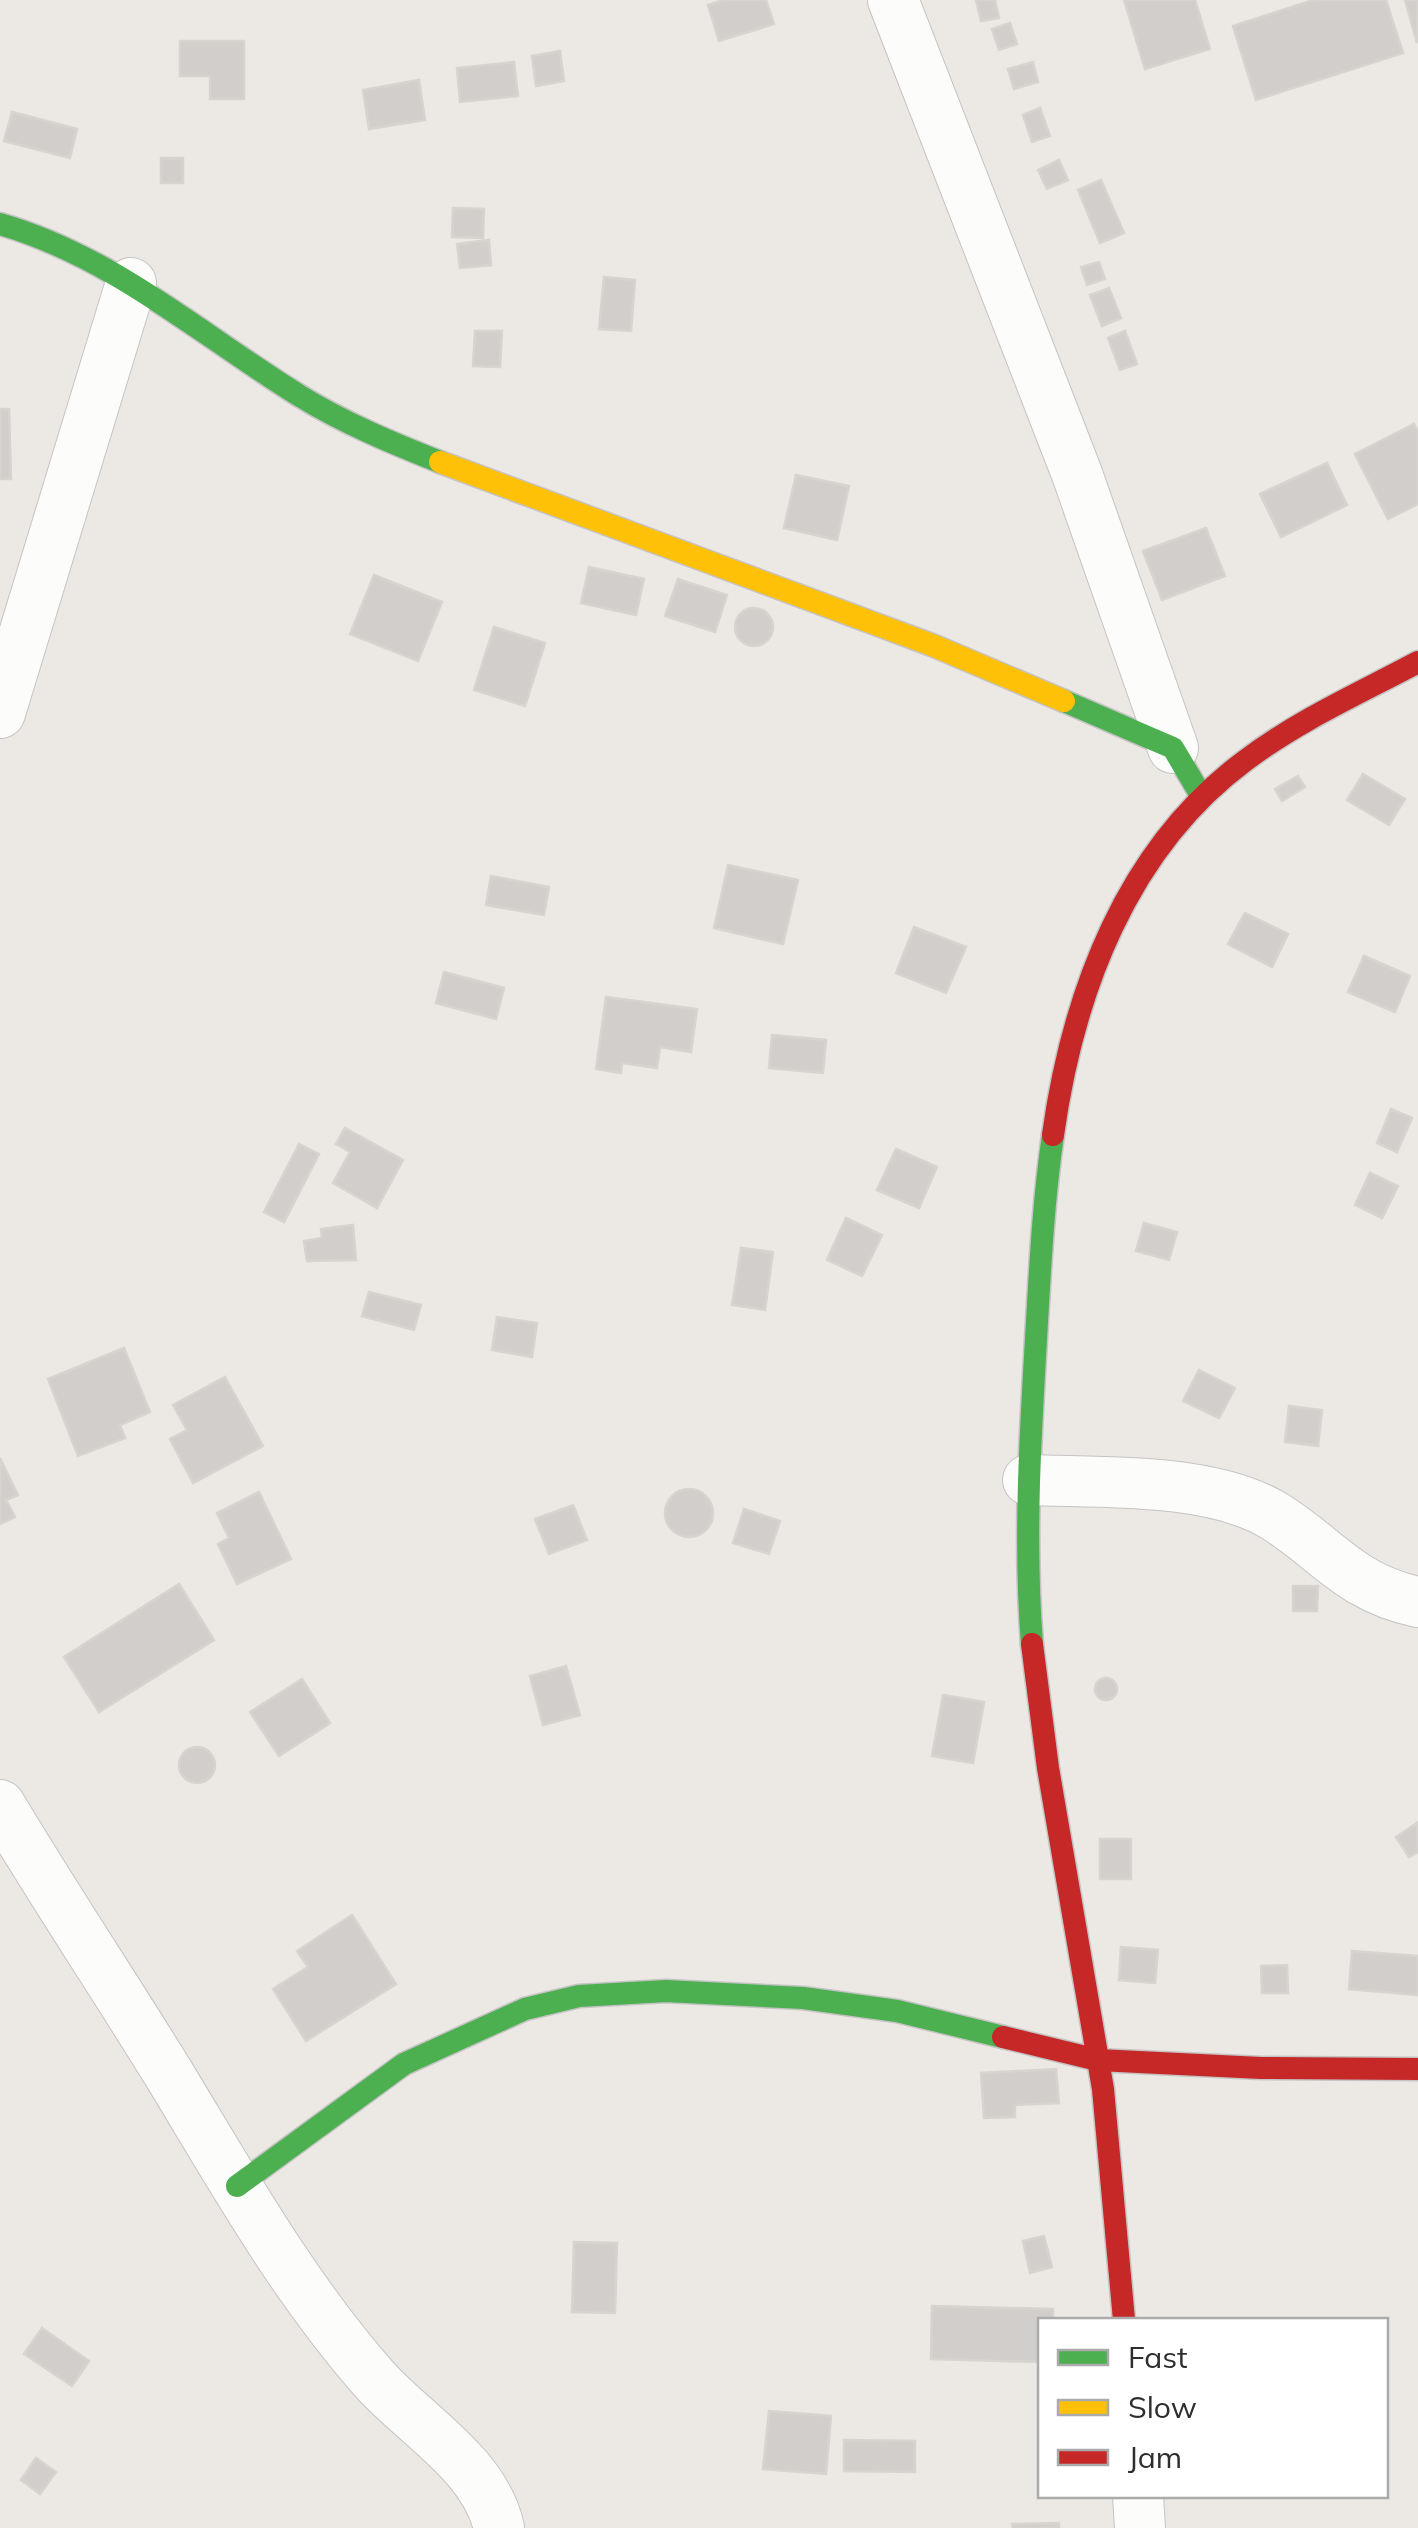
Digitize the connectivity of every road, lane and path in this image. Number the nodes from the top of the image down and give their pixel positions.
1 (893, 0) edge
2 (0, 224) edge
3 (131, 282) junction
4 (1418, 662) edge
5 (0, 712) edge
6 (1173, 748) junction
7 (1202, 797) junction
8 (1028, 1480) junction
9 (1418, 1602) edge
10 (0, 1805) edge
11 (1098, 2060) junction
12 (1418, 2069) edge
13 (237, 2186) junction
14 (1124, 2318) edge
15 (1138, 2498) edge
16 (499, 2528) edge
17 (1140, 2528) edge

1 - 6 street
2 - 3 street
3 - 5 street
3 - 6 street
4 - 7 street
6 - 7 street
7 - 8 street
8 - 9 street
8 - 11 street
10 - 13 street
11 - 12 street
11 - 13 street
11 - 14 street
13 - 16 street
15 - 17 street

